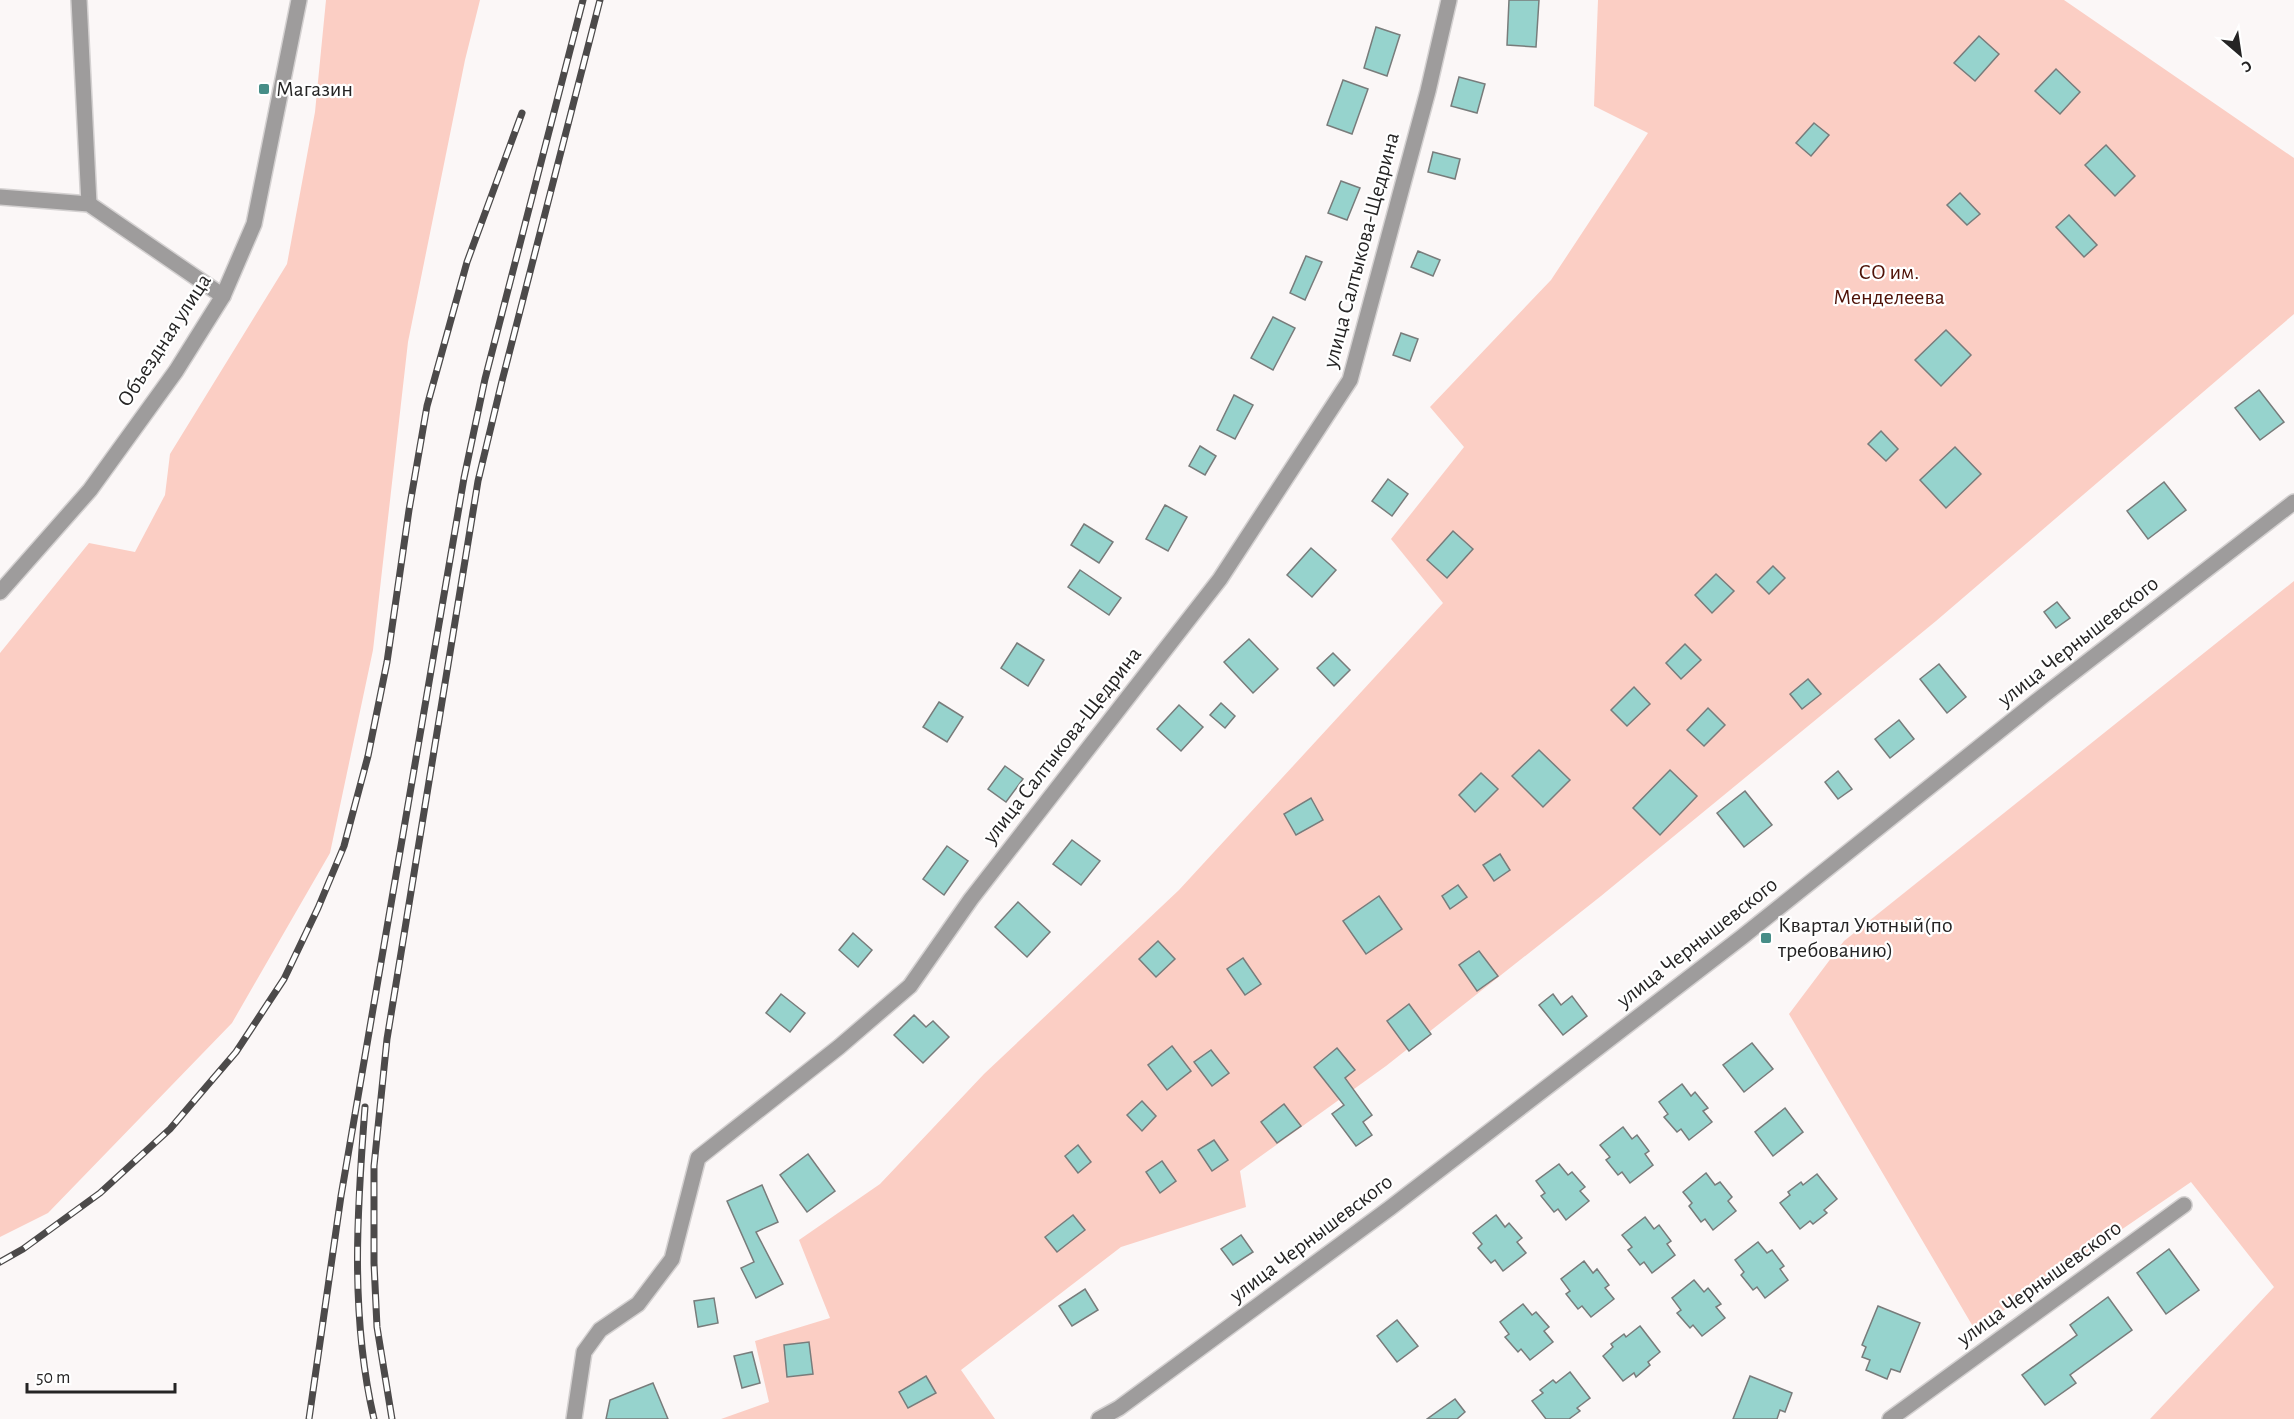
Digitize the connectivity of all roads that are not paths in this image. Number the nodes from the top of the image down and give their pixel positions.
1 (79, 0) edge
2 (299, 0) edge
3 (1449, 0) edge
4 (0, 197) edge
5 (89, 204) junction
6 (223, 296) junction
7 (2294, 502) edge
8 (0, 592) edge
9 (2184, 1205) dead end
10 (1123, 1413) edge
11 (574, 1419) edge
12 (1099, 1419) edge
13 (1890, 1419) edge

1 - 5 street
2 - 6 street, Объездная улица
3 - 11 street, улица Салтыкова-Щедрина
4 - 5 street
5 - 6 street
6 - 8 street, Объездная улица
7 - 10 street, улица Чернышевского
9 - 13 street, улица Чернышевского
10 - 12 street, улица Чернышевского

